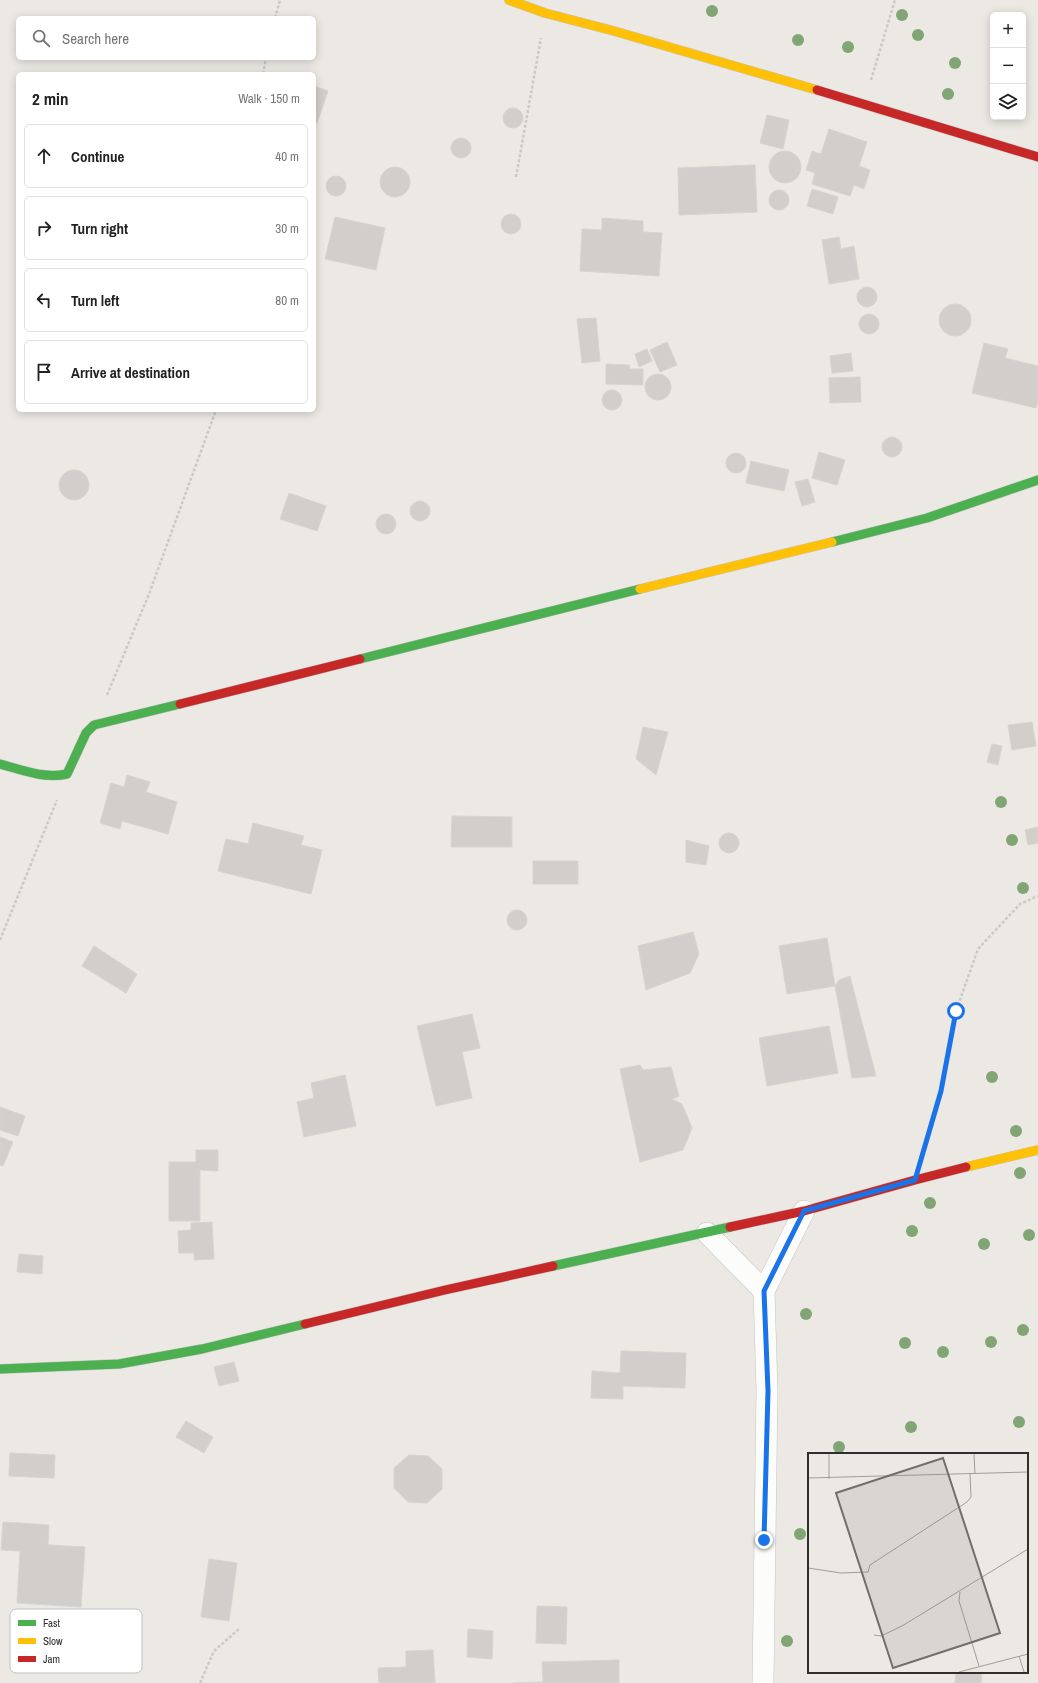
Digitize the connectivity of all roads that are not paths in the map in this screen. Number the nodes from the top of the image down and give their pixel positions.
1 (509, 0) edge
2 (1038, 157) edge
3 (1038, 480) edge
4 (0, 764) edge
5 (1038, 1150) edge
6 (804, 1211) junction
7 (708, 1233) junction
8 (764, 1291) junction
9 (0, 1369) edge
10 (763, 1683) edge

1 - 2 street
3 - 4 street
5 - 6 street
6 - 7 street
6 - 8 street
7 - 8 street
7 - 9 street
8 - 10 street

